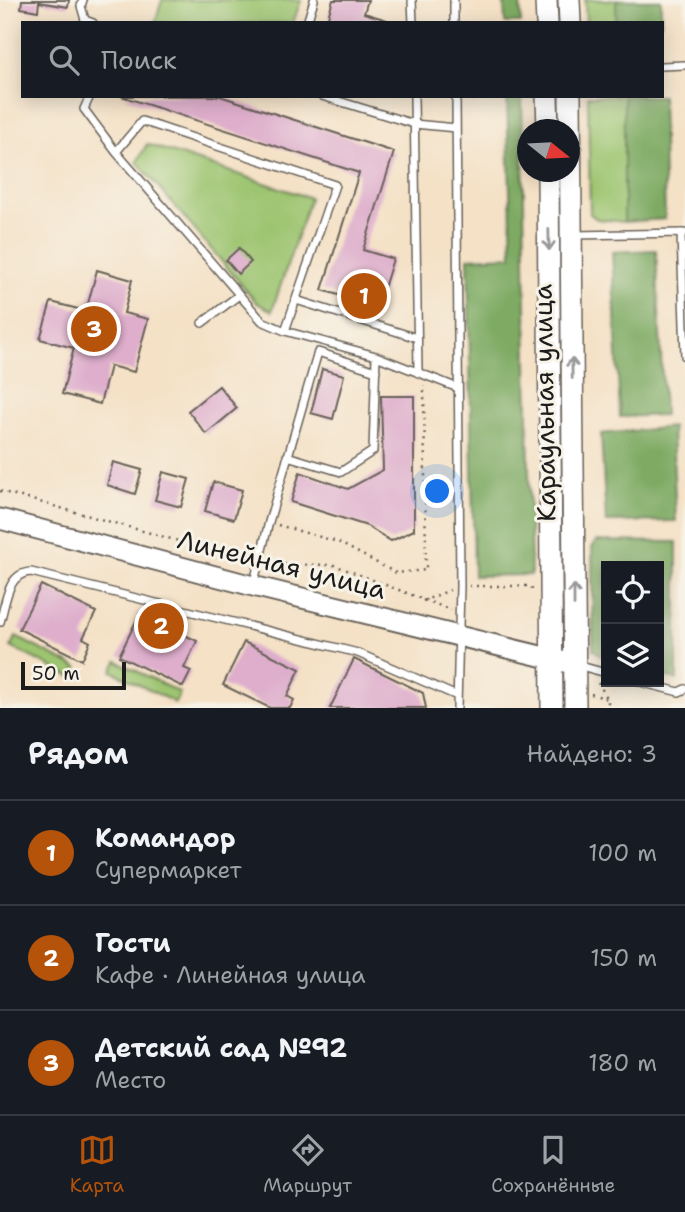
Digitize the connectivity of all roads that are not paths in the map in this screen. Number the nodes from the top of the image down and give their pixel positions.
1 (83, 0) edge
2 (314, 0) edge
3 (412, 0) edge
4 (454, 0) edge
5 (547, 0) edge
6 (569, 0) edge
7 (88, 21) edge
8 (308, 21) edge
9 (413, 21) edge
10 (454, 21) edge
11 (547, 21) edge
12 (570, 21) edge
13 (685, 65) edge
14 (664, 66) edge
15 (89, 98) edge
16 (329, 98) edge
17 (414, 98) edge
18 (456, 98) edge
19 (547, 98) edge
20 (570, 98) edge
21 (548, 119) edge
22 (414, 124) junction
23 (456, 128) junction
24 (116, 152) junction
25 (548, 182) edge
26 (683, 233) edge
27 (570, 236) junction
28 (683, 266) edge
29 (239, 295) junction
30 (296, 300) junction
31 (202, 323) dead end
32 (285, 331) junction
33 (417, 338) junction
34 (376, 356) junction
35 (685, 356) edge
36 (376, 371) junction
37 (421, 374) junction
38 (458, 388) junction
39 (287, 456) junction
40 (0, 519) edge
41 (253, 586) junction
42 (0, 622) edge
43 (459, 635) junction
44 (552, 660) junction
45 (573, 664) junction
46 (601, 672) edge
47 (660, 687) edge
48 (685, 689) edge
49 (457, 696) junction
50 (580, 700) edge
51 (457, 708) edge
52 (552, 708) edge

1 - 7 lane
2 - 8 lane
3 - 9 lane
4 - 10 lane
5 - 11 main road
6 - 12 main road
13 - 14 lane
15 - 24 lane
16 - 22 lane
17 - 22 lane
18 - 23 lane
19 - 21 main road
20 - 27 main road, Караульная улица
22 - 23 lane
22 - 33 lane
23 - 38 lane
24 - 29 lane
24 - 30 lane
25 -> 44 main road, Караульная улица
26 - 27 lane
26 - 28 lane
45 -> 27 main road, Караульная улица
28 - 35 lane
29 - 31 lane
29 - 32 lane
30 - 32 lane
30 - 33 lane
32 - 34 lane
33 - 37 lane
34 - 36 lane
34 - 37 lane
36 - 39 lane
36 - 39 lane
37 - 38 lane
38 - 43 lane
39 - 41 lane
40 - 41 street, Линейная улица
41 - 43 street, Линейная улица
42 - 49 lane
43 - 44 street, Линейная улица
43 - 49 lane
44 - 45 street, Линейная улица
44 - 52 main road, Караульная улица
45 - 46 lane
45 - 50 main road, Караульная улица
47 - 48 lane
49 - 51 lane

